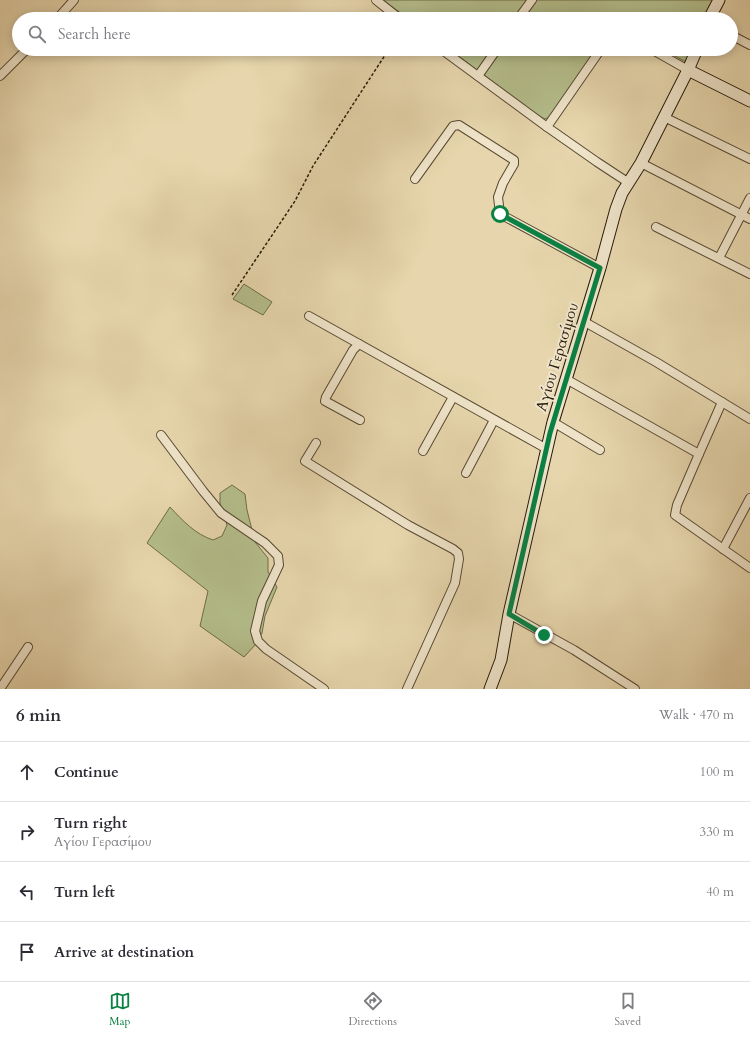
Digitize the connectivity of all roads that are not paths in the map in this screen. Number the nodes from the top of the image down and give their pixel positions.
1 (74, 0) edge
2 (376, 0) edge
3 (532, 0) edge
4 (719, 0) edge
5 (63, 12) edge
6 (391, 12) edge
7 (523, 12) edge
8 (713, 12) edge
9 (738, 39) edge
10 (750, 45) edge
11 (20, 56) edge
12 (451, 56) edge
13 (492, 56) edge
14 (596, 56) edge
15 (663, 56) edge
16 (694, 56) edge
17 (688, 70) junction
18 (0, 76) edge
19 (478, 76) junction
20 (750, 101) edge
21 (664, 117) junction
22 (547, 127) junction
23 (750, 159) edge
24 (641, 163) junction
25 (415, 179) dead end
26 (629, 183) junction
27 (750, 198) edge
28 (742, 214) junction
29 (750, 219) edge
30 (656, 226) dead end
31 (719, 258) junction
32 (600, 268) junction
33 (750, 274) edge
34 (309, 316) dead end
35 (583, 321) junction
36 (359, 344) junction
37 (566, 379) junction
38 (453, 397) junction
39 (722, 402) junction
40 (750, 419) edge
41 (360, 420) dead end
42 (494, 420) junction
43 (553, 422) junction
44 (161, 435) dead end
45 (316, 443) dead end
46 (547, 449) junction
47 (600, 450) dead end
48 (423, 452) dead end
49 (699, 454) junction
50 (466, 473) dead end
51 (750, 498) edge
52 (723, 549) junction
53 (750, 568) edge
54 (509, 614) junction
55 (28, 647) dead end
56 (0, 689) edge
57 (324, 689) edge
58 (407, 689) edge
59 (490, 689) edge
60 (635, 689) edge

1 - 5 street
2 - 6 street
3 - 7 street
4 - 8 street
9 - 10 street
11 - 18 street
12 - 19 street
13 - 19 street
14 - 22 street
15 - 17 street
16 - 17 street, Αγίου Γερασίμου
17 - 20 street
17 - 21 street, Αγίου Γερασίμου
19 - 22 street
21 - 23 street
21 - 24 street, Αγίου Γερασίμου
22 - 26 street
24 - 26 street, Αγίου Γερασίμου
24 - 28 street
25 - 32 street
26 - 32 street, Αγίου Γερασίμου
27 - 28 street
28 - 29 street
28 - 31 street
30 - 31 street
31 - 33 street
32 - 35 street, Αγίου Γερασίμου
34 - 36 street
35 - 37 street, Αγίου Γερασίμου
35 - 39 street
36 - 38 street
36 - 41 street
37 - 43 street, Αγίου Γερασίμου
37 - 49 street
38 - 42 street
38 - 48 street
39 - 40 street
39 - 49 street
42 - 46 street
42 - 50 street
43 - 46 street, Αγίου Γερασίμου
43 - 47 street
44 - 57 street
45 - 58 street
46 - 54 street, Αγίου Γερασίμου
49 - 52 street
51 - 52 street
52 - 53 street
54 - 59 street, Αγίου Γερασίμου
54 - 60 street
55 - 56 street

